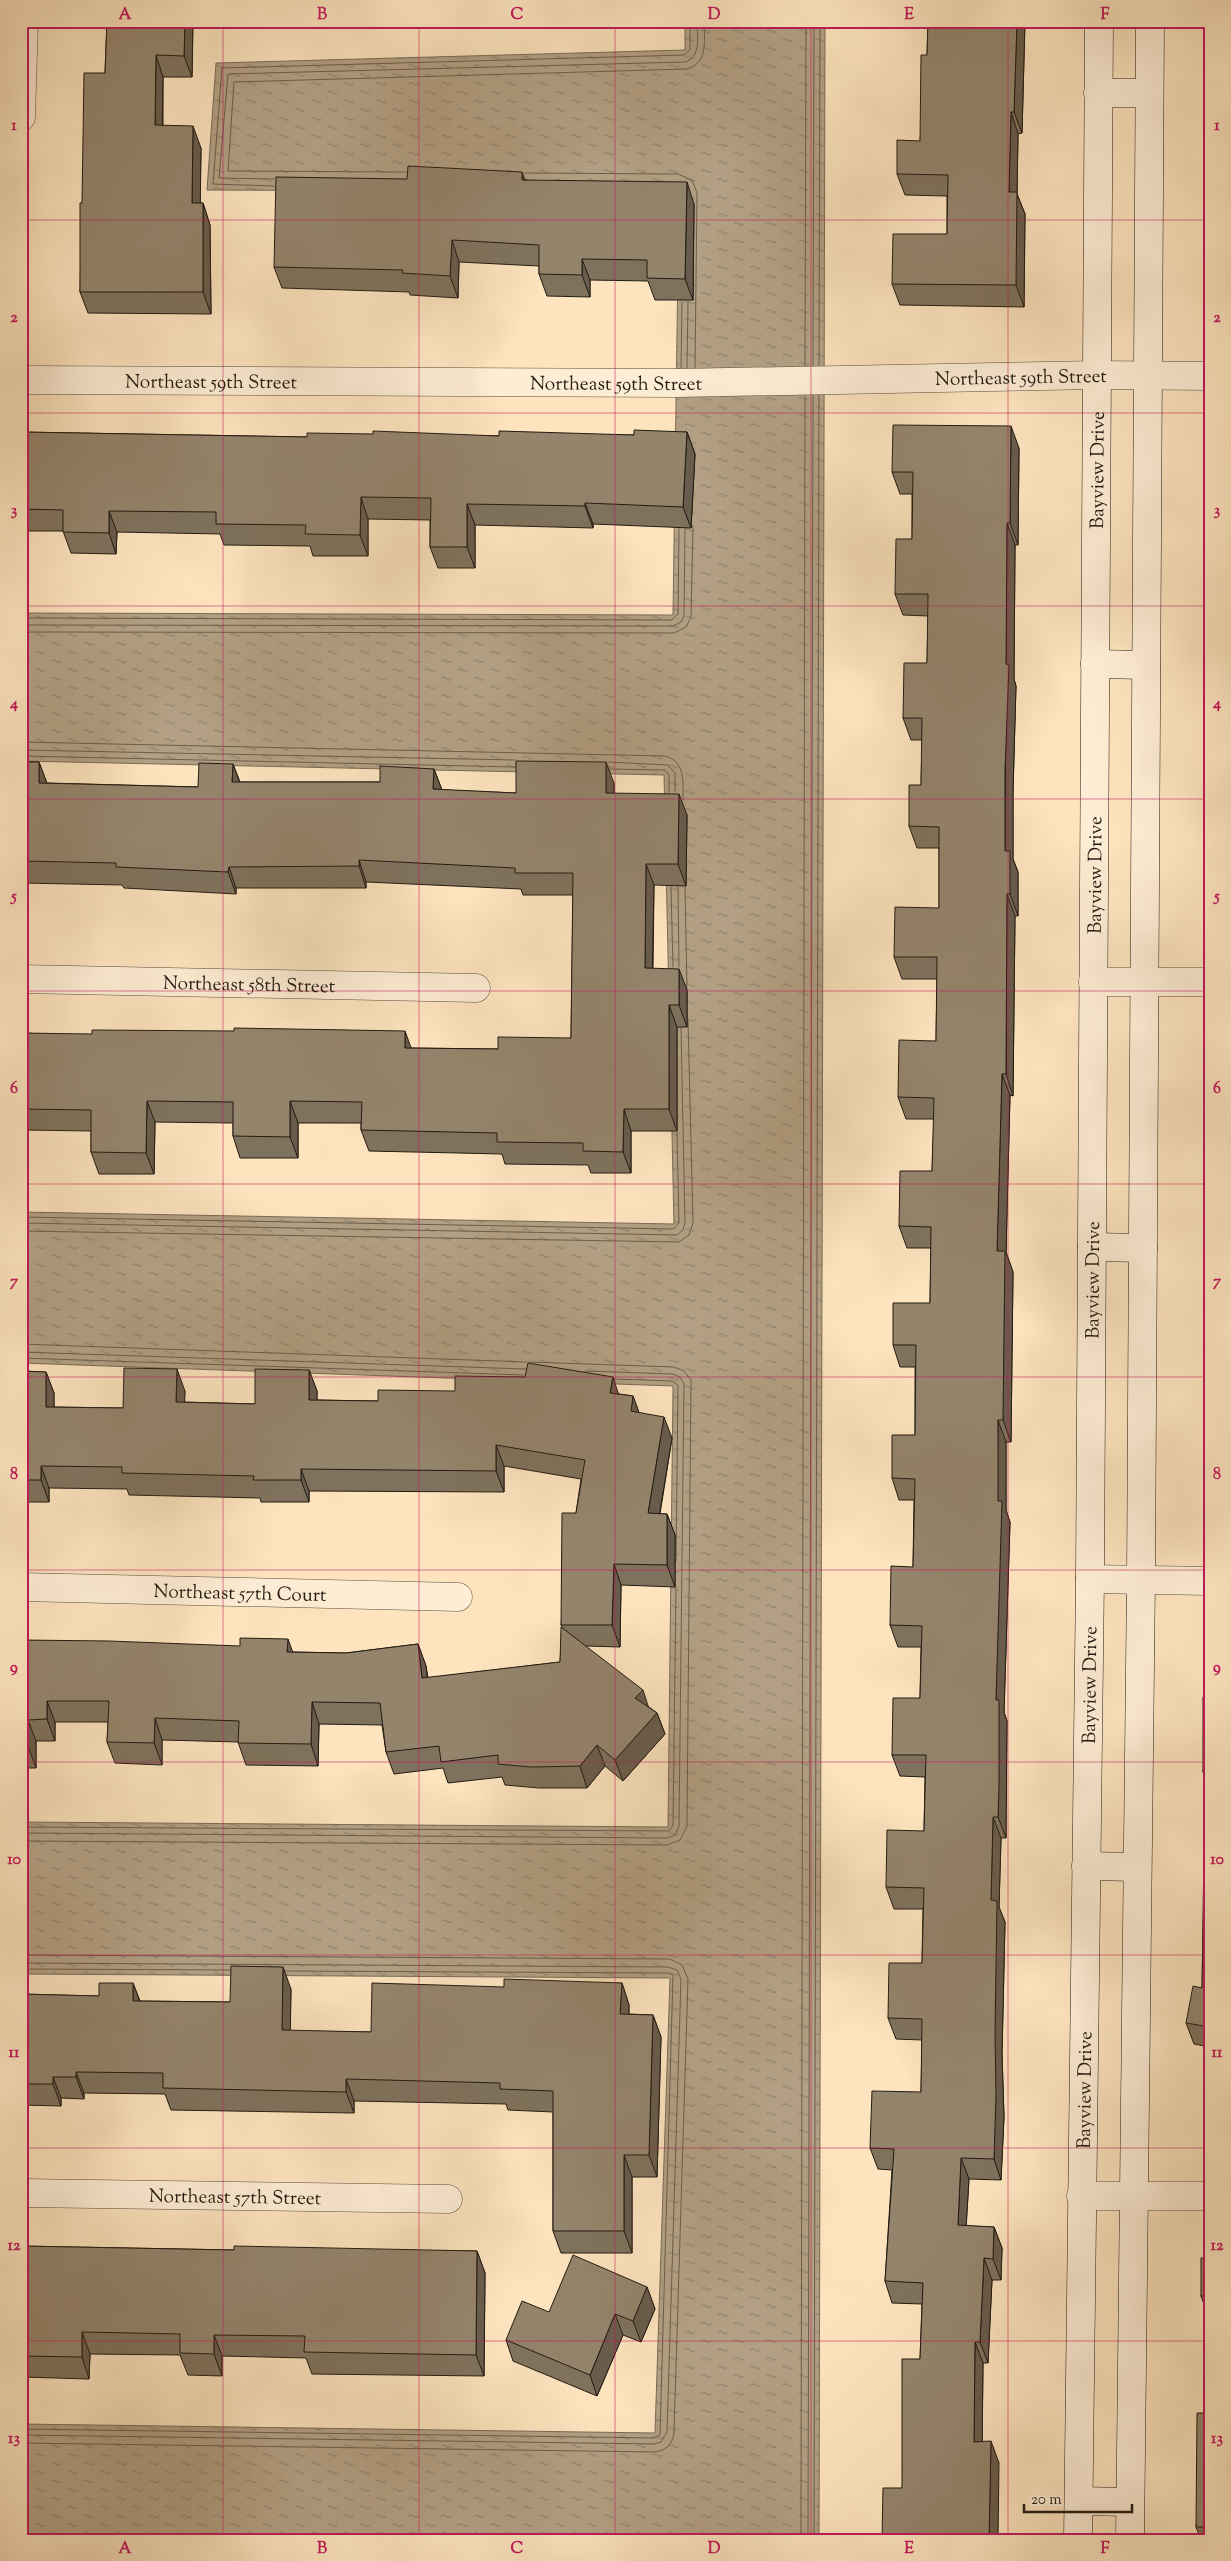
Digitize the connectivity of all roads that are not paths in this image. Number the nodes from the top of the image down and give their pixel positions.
1 (24, 21) edge
2 (1098, 21) edge
3 (1150, 21) edge
4 (1098, 93) junction
5 (1149, 93) junction
6 (21, 117) edge
7 (1097, 375) junction
8 (1148, 375) junction
9 (1210, 376) edge
10 (21, 380) edge
11 (1095, 664) junction
12 (1146, 665) junction
13 (21, 979) edge
14 (1093, 982) junction
15 (1145, 982) junction
16 (1210, 982) edge
17 (476, 988) dead end
18 (1092, 1246) junction
19 (1143, 1248) junction
20 (1090, 1580) junction
21 (1141, 1580) junction
22 (1210, 1582) edge
23 (21, 1587) edge
24 (458, 1597) dead end
25 (1086, 1866) junction
26 (1137, 1867) junction
27 (21, 2193) edge
28 (1081, 2196) junction
29 (1132, 2196) junction
30 (1210, 2196) edge
31 (448, 2199) dead end
32 (1079, 2501) junction
33 (1130, 2502) junction
34 (1078, 2540) edge
35 (1130, 2540) edge

1 - 6 street
2 - 4 street, Bayview Drive
3 - 5 street
4 - 5 street
4 - 7 street, Bayview Drive
5 - 8 street
7 - 8 street, Northeast 59th Street
7 - 10 street, Northeast 59th Street
7 - 11 street, Bayview Drive
8 - 9 street, Northeast 59th Street
8 - 12 street
11 - 12 street
11 - 14 street, Bayview Drive
12 - 15 street
13 - 17 street, Northeast 58th Street
14 - 15 street
14 - 18 street, Bayview Drive
15 - 16 street
15 - 19 street
18 - 19 street
18 - 20 street, Bayview Drive
19 - 21 street
20 - 21 street
20 - 25 street, Bayview Drive
21 - 22 street
21 - 26 street
23 - 24 street, Northeast 57th Court
25 - 26 street
25 - 28 street, Bayview Drive
26 - 29 street
27 - 31 street, Northeast 57th Street
28 - 29 street
28 - 32 street, Bayview Drive
29 - 30 street
29 - 33 street
32 - 33 street
32 - 34 street, Bayview Drive
33 - 35 street

